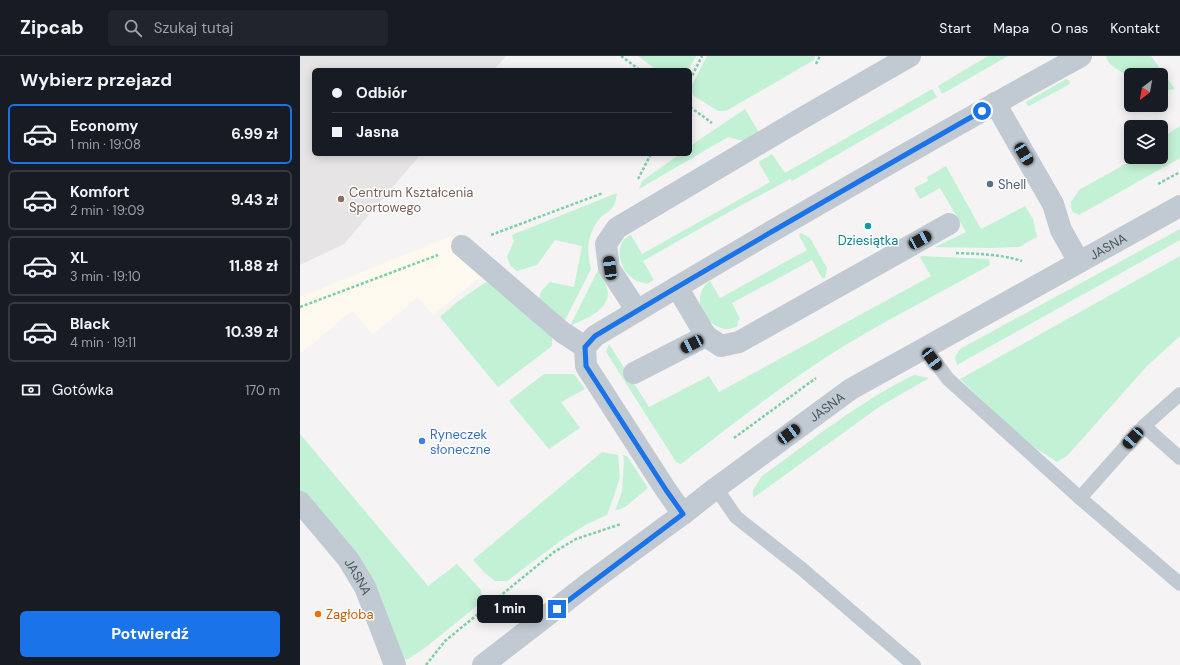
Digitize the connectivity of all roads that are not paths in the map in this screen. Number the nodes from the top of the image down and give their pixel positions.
1 (910, 56) edge
2 (1081, 56) edge
3 (995, 103) junction
4 (1180, 206) edge
5 (948, 224) dead end
6 (462, 246) road end
7 (1079, 262) junction
8 (677, 287) junction
9 (637, 311) junction
10 (706, 336) junction
11 (585, 347) junction
12 (925, 348) junction
13 (634, 373) dead end
14 (1180, 394) edge
15 (1144, 426) junction
16 (1180, 458) edge
17 (716, 488) junction
18 (1080, 498) junction
19 (300, 502) edge
20 (683, 514) junction
21 (1180, 584) edge
22 (394, 665) edge
23 (483, 665) edge
24 (914, 665) edge

1 - 9 street
2 - 3 street
3 - 7 street
3 - 8 street
4 - 7 street, JASNA
5 - 10 street
6 - 11 street
7 - 12 street, JASNA
8 - 9 street
8 - 10 street
9 - 11 street
10 - 13 street
11 - 20 street
12 - 17 street, JASNA
12 - 18 lane
14 - 15 lane
15 - 16 lane
15 - 18 lane
17 - 20 street, JASNA
17 - 24 lane
18 - 21 lane
19 - 22 street, JASNA
20 - 23 street, JASNA

